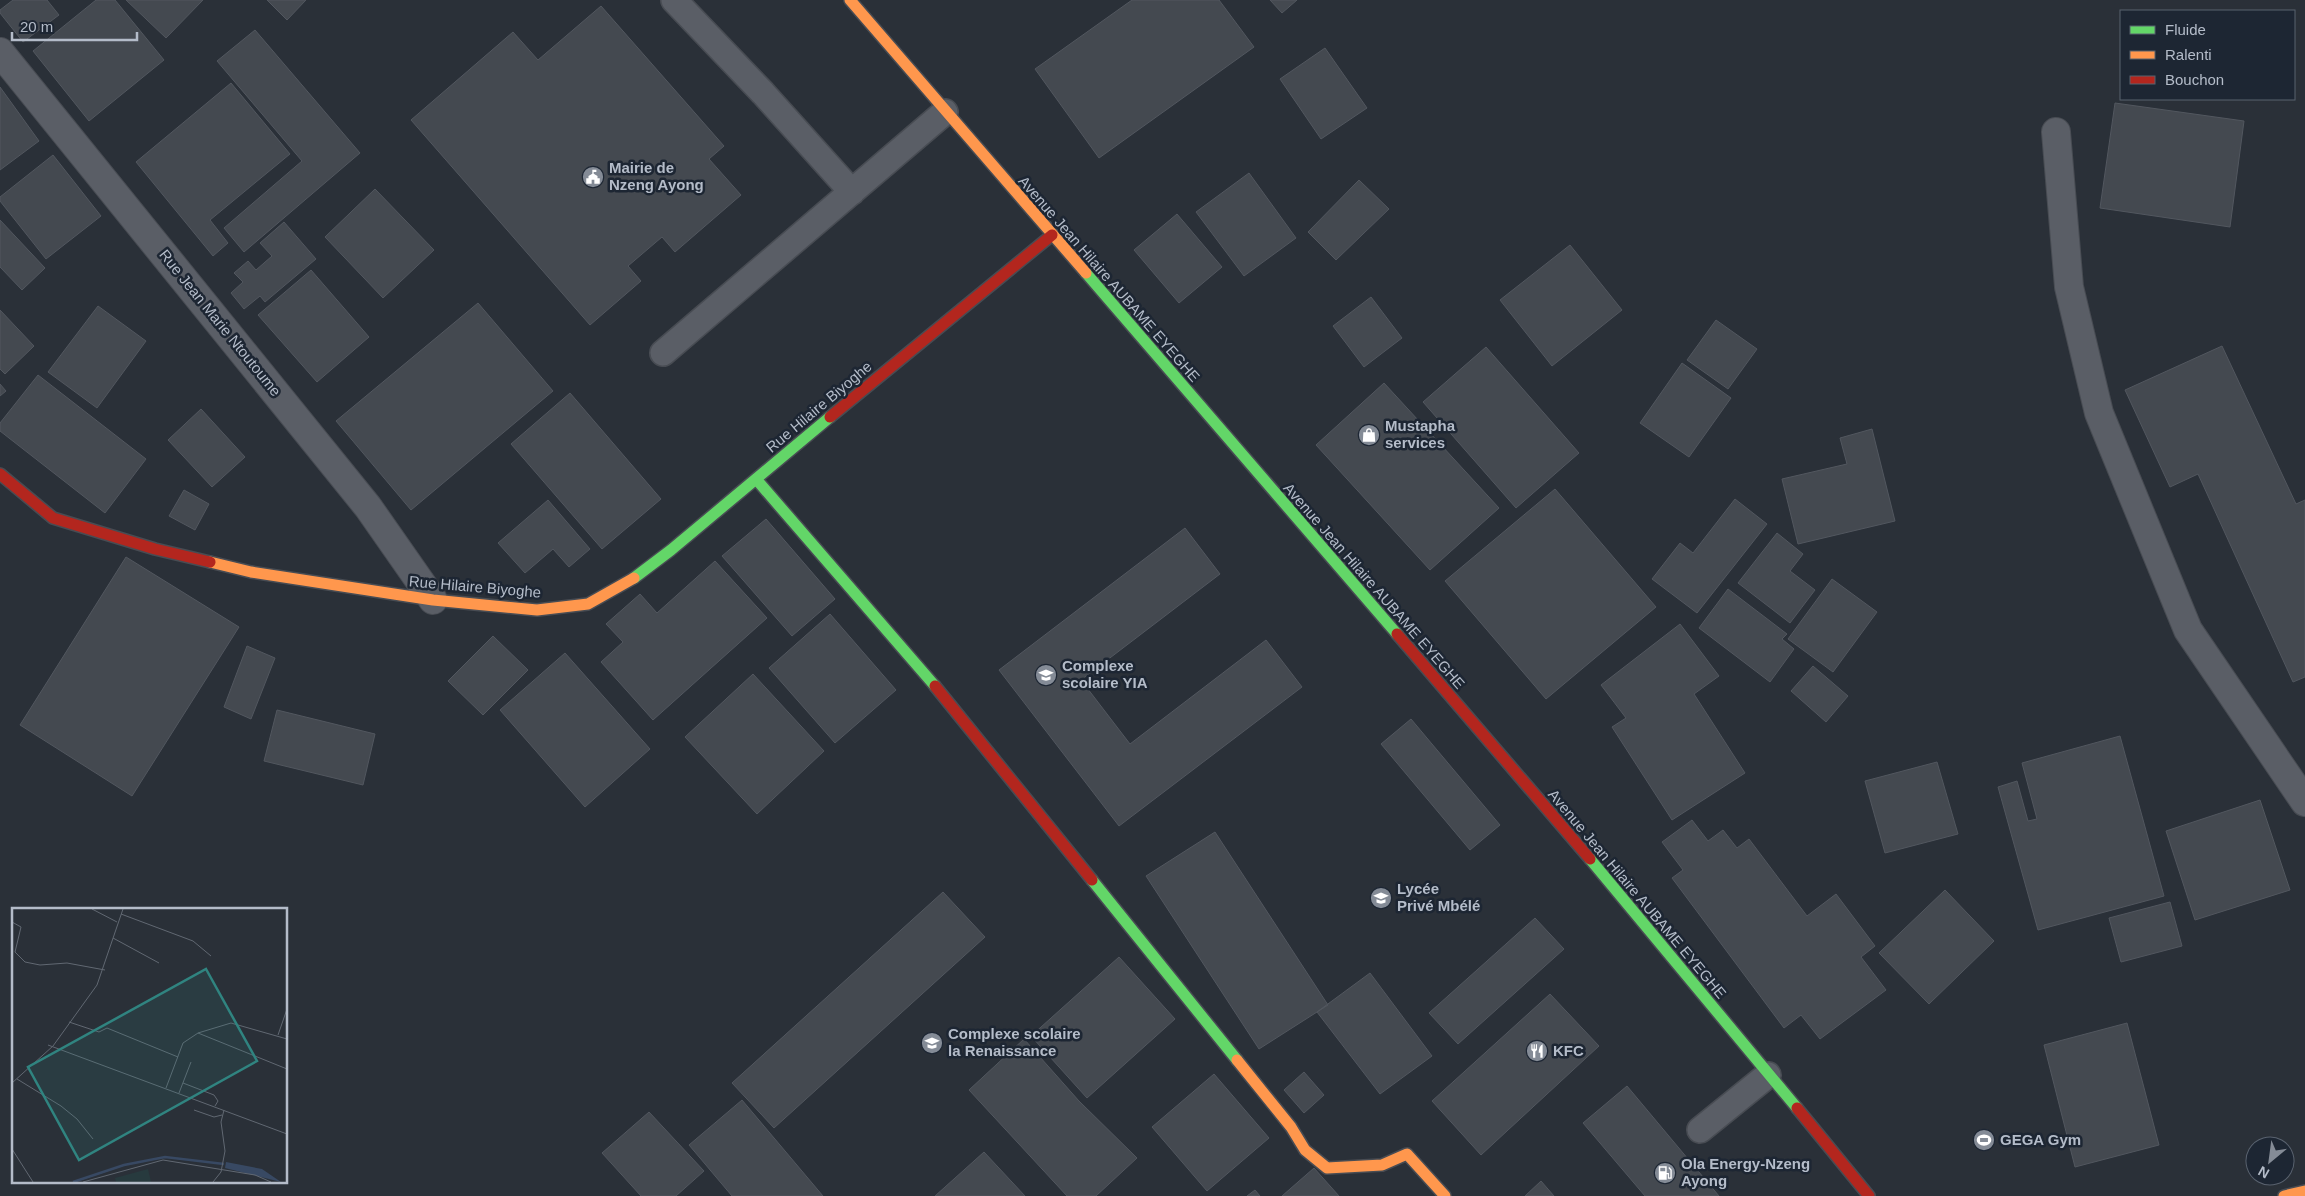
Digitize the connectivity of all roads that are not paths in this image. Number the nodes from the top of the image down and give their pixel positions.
1 (674, 0) edge
2 (850, 0) edge
3 (0, 52) edge
4 (946, 112) junction
5 (2056, 132) dead end
6 (852, 192) junction
7 (1052, 235) junction
8 (663, 352) dead end
9 (0, 474) edge
10 (756, 479) junction
11 (433, 600) junction
12 (2305, 802) edge
13 (1768, 1075) junction
14 (1700, 1130) dead end
15 (2305, 1191) edge
16 (1445, 1196) edge
17 (1869, 1196) edge
18 (2284, 1196) edge

1 - 6 lane
2 - 4 street, Avenue Jean Hilaire AUBAME EYEGHE
3 - 11 street, Rue Jean Marie Ntoutoume
4 - 6 lane
4 - 7 street, Avenue Jean Hilaire AUBAME EYEGHE
5 - 12 street
6 - 8 lane
7 - 10 street, Rue Hilaire Biyoghe
7 - 13 street, Avenue Jean Hilaire AUBAME EYEGHE
9 - 11 street, Rue Hilaire Biyoghe
10 - 11 street, Rue Hilaire Biyoghe
10 - 16 street
13 - 14 lane
13 - 17 street, Avenue Jean Hilaire AUBAME EYEGHE
15 - 18 street

